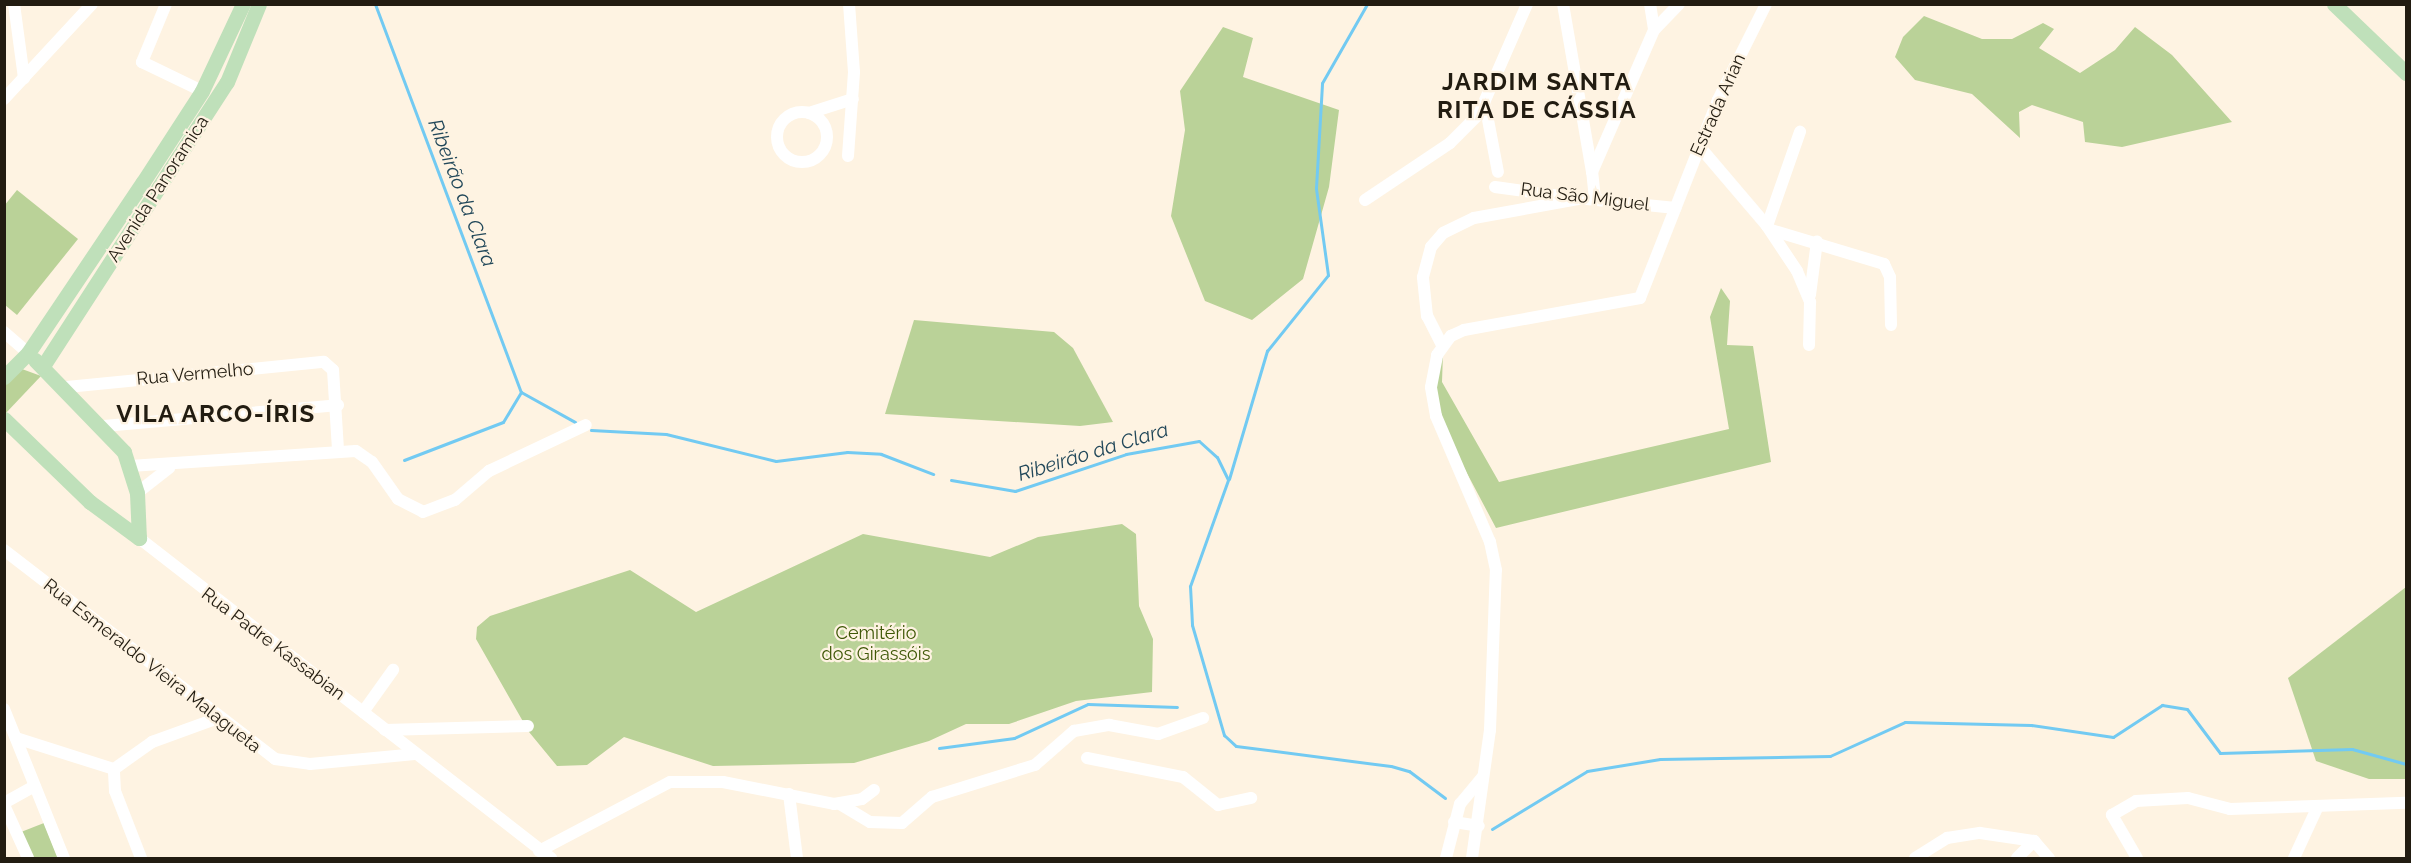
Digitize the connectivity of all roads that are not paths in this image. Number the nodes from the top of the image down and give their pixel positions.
1 (14, 4) edge
2 (92, 4) edge
3 (166, 4) edge
4 (243, 4) edge
5 (259, 4) edge
6 (849, 4) edge
7 (1527, 4) edge
8 (1563, 4) edge
9 (1650, 4) edge
10 (1679, 4) edge
11 (1766, 4) edge
12 (2334, 4) edge
13 (1654, 30) junction
14 (2406, 73) edge
15 (24, 78) junction
16 (202, 91) junction
17 (4, 99) edge
18 (853, 99) junction
19 (1485, 104) junction
20 (809, 113) junction
21 (1800, 132) dead end
22 (1699, 146) junction
23 (848, 156) dead end
24 (1498, 172) dead end
25 (1592, 172) junction
26 (1495, 187) dead end
27 (1578, 199) junction
28 (1595, 199) junction
29 (1365, 200) dead end
30 (1676, 208) junction
31 (1769, 228) junction
32 (1817, 242) junction
33 (1810, 302) junction
34 (1891, 325) dead end
35 (4, 332) edge
36 (1442, 345) junction
37 (1809, 345) dead end
38 (28, 353) junction
39 (43, 366) junction
40 (4, 377) edge
41 (67, 387) junction
42 (338, 405) junction
43 (4, 419) edge
44 (586, 425) dead end
45 (104, 426) junction
46 (338, 450) junction
47 (130, 466) junction
48 (169, 468) junction
49 (137, 494) junction
50 (139, 538) junction
51 (4, 550) edge
52 (393, 670) dead end
53 (4, 710) edge
54 (363, 712) junction
55 (218, 717) junction
56 (1203, 718) dead end
57 (528, 726) dead end
58 (384, 730) junction
59 (16, 738) junction
60 (414, 754) junction
61 (1087, 758) dead end
62 (114, 769) junction
63 (1483, 777) junction
64 (35, 786) junction
65 (874, 790) dead end
66 (789, 794) junction
67 (1251, 798) dead end
68 (2406, 803) edge
69 (4, 804) edge
70 (840, 804) junction
71 (2318, 806) junction
72 (1454, 822) junction
73 (1479, 826) junction
74 (2034, 841) junction
75 (539, 851) junction
76 (2047, 857) edge
77 (28, 858) edge
78 (64, 858) edge
79 (141, 858) edge
80 (551, 858) edge
81 (797, 858) edge
82 (1446, 858) edge
83 (1472, 858) edge
84 (1915, 858) edge
85 (2017, 858) edge
86 (2137, 858) edge
87 (2294, 858) edge

1 - 15 street
2 - 15 street
3 - 16 street
4 - 16 main road, Avenida Panoramica
5 - 39 main road, Avenida Panoramica
6 - 18 street
7 - 19 street
8 - 25 street
9 - 13 street
10 - 13 street
11 - 22 street, Estrada Arian
12 - 14 main road
13 - 25 street
15 - 17 street
16 - 38 main road, Avenida Panoramica
18 - 20 street
18 - 23 street
19 - 24 street
19 - 29 street
20 - 20 street
21 - 31 street
22 - 30 street, Estrada Arian
22 - 31 street
25 - 28 street
26 - 27 street, Rua São Miguel
27 - 28 street, Rua São Miguel
27 - 36 street
28 - 30 street, Rua São Miguel
30 - 36 street, Estrada Arian
31 - 32 street
31 - 33 street
32 - 33 street
32 - 34 street
33 - 37 street
35 - 38 street
36 - 63 street
38 - 39 main road
38 - 40 main road, Avenida Panoramica
39 - 41 main road
41 - 42 street, Rua Vermelho
41 - 45 main road
42 - 45 street
42 - 46 street
43 - 50 main road, Rua Padre Kassabian
44 - 46 street
45 - 47 main road
46 - 48 street
47 - 48 street
47 - 49 main road
48 - 49 street
49 - 50 main road
50 - 54 street, Rua Padre Kassabian
51 - 55 street, Rua Esmeraldo Vieira Malagueta
52 - 54 street
53 - 59 street
54 - 58 street, Rua Padre Kassabian
55 - 60 street, Rua Esmeraldo Vieira Malagueta
55 - 62 street
56 - 70 street
57 - 58 street
58 - 60 street, Rua Padre Kassabian
59 - 62 street
59 - 64 street
60 - 75 street, Rua Padre Kassabian
61 - 67 street
62 - 79 street
63 - 72 street
63 - 73 street
64 - 69 street
64 - 78 street
65 - 70 street
66 - 70 street
66 - 75 street
66 - 81 street
68 - 71 street
69 - 77 street
71 - 86 street
71 - 87 street
72 - 73 street
72 - 82 street
73 - 83 street
74 - 76 street
74 - 84 street
74 - 85 street
75 - 80 street, Rua Padre Kassabian

